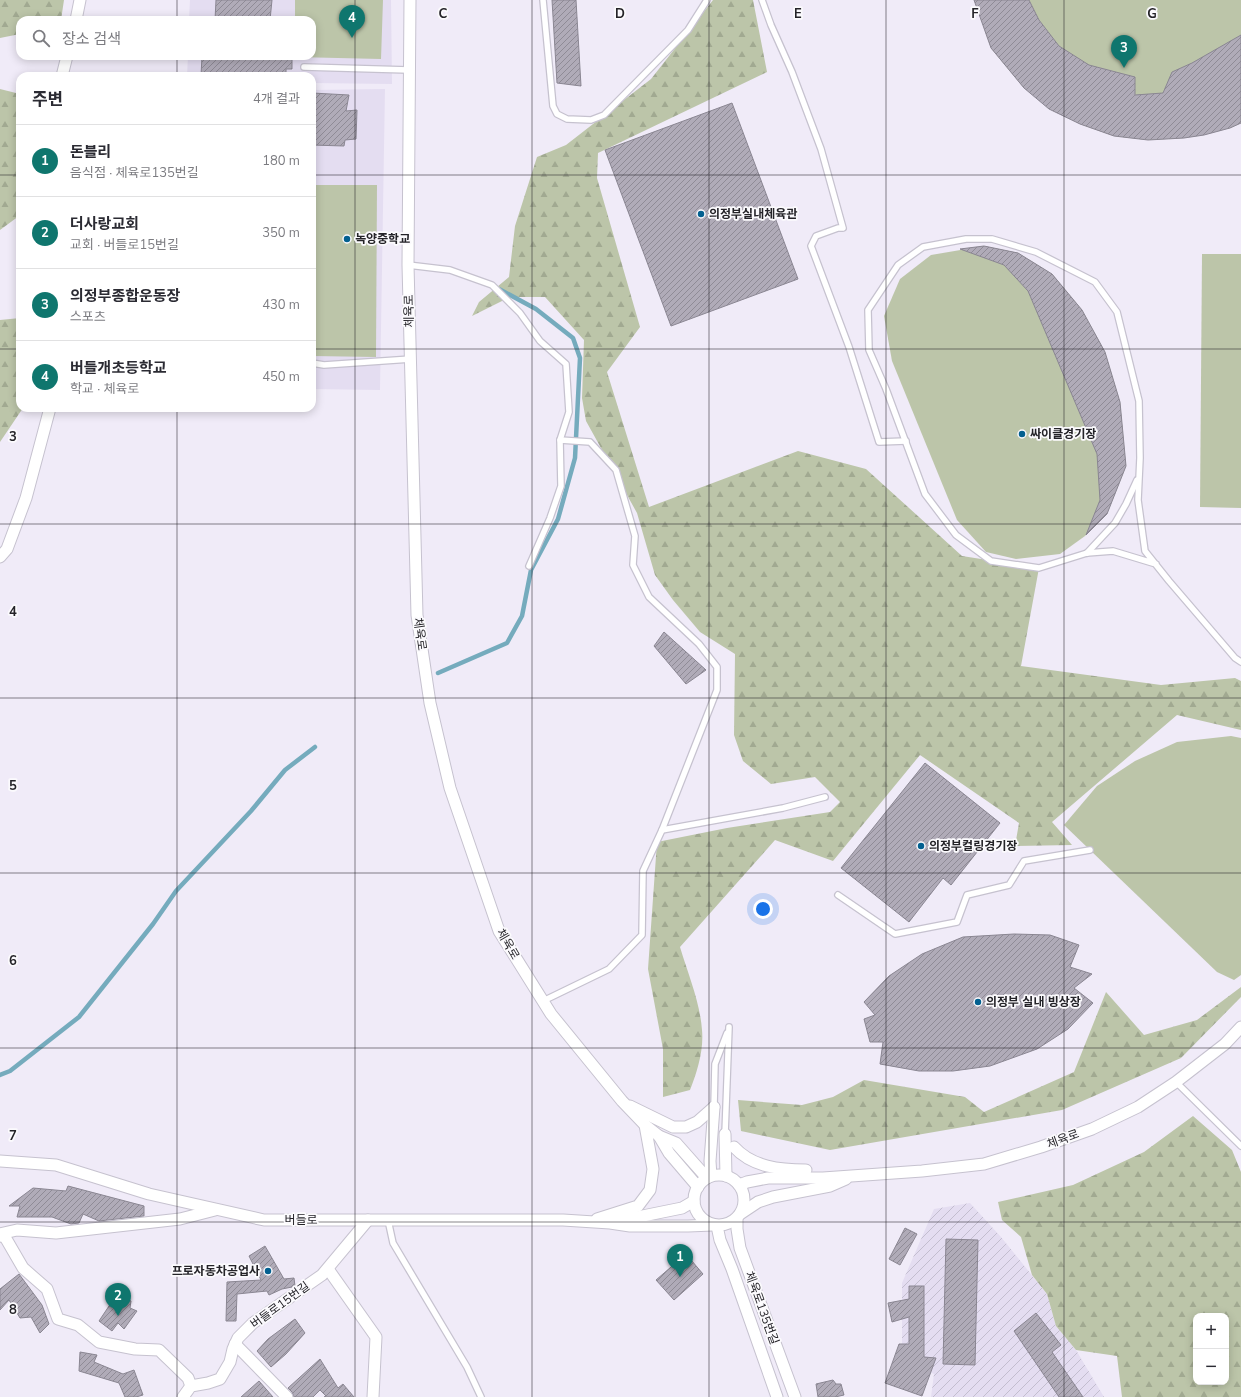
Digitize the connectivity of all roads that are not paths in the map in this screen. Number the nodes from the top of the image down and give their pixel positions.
1 (80, 0) edge
2 (410, 0) edge
3 (543, 0) edge
4 (707, 0) edge
5 (762, 0) edge
6 (77, 16) edge
7 (66, 60) edge
8 (304, 67) dead end
9 (409, 70) junction
10 (63, 72) edge
11 (408, 265) junction
12 (411, 359) junction
13 (316, 364) edge
14 (49, 412) edge
15 (560, 440) junction
16 (906, 442) junction
17 (1139, 476) junction
18 (1087, 553) junction
19 (0, 558) edge
20 (1156, 564) junction
21 (529, 566) dead end
22 (1241, 662) edge
23 (825, 797) dead end
24 (662, 830) junction
25 (1090, 850) dead end
26 (838, 895) dead end
27 (542, 1001) junction
28 (1241, 1027) edge
29 (1176, 1082) junction
30 (622, 1101) junction
31 (714, 1107) junction
32 (645, 1125) junction
33 (725, 1134) junction
34 (659, 1136) junction
35 (1241, 1146) edge
36 (734, 1147) joint
37 (0, 1161) edge
38 (854, 1175) junction
39 (726, 1176) junction
40 (709, 1177) junction
41 (739, 1185) junction
42 (698, 1187) junction
43 (694, 1201) junction
44 (218, 1210) junction
45 (739, 1216) junction
46 (368, 1220) junction
47 (388, 1220) junction
48 (591, 1221) junction
49 (610, 1223) junction
50 (715, 1225) junction
51 (0, 1235) edge
52 (328, 1269) junction
53 (235, 1344) junction
54 (191, 1386) junction
55 (182, 1397) edge
56 (287, 1397) edge
57 (373, 1397) edge
58 (481, 1397) edge
59 (777, 1397) edge
60 (795, 1397) edge

1 - 6 street
2 - 9 street, 체육로
3 - 4 lane
5 - 16 lane
7 - 10 street
8 - 9 lane
9 - 11 street, 체육로
11 - 12 street, 체육로
11 - 15 lane
12 - 13 lane
12 - 27 street, 체육로
14 - 19 street
15 - 21 lane
15 - 24 lane
16 - 17 lane
16 - 18 lane
17 - 18 lane
17 - 20 lane
18 - 20 lane
20 - 22 lane
23 - 24 lane
24 - 27 lane
25 - 26 lane
27 - 30 street, 체육로
28 - 29 street, 체육로
29 - 35 lane
29 - 38 street, 체육로
30 - 31 street
30 - 32 street, 체육로
31 - 33 lane
31 - 40 street
32 - 34 street, 체육로
32 - 48 street
33 - 36 lane
33 - 39 street
34 - 40 street, 체육로
34 - 42 street
36 - 38 street
37 - 44 street, 버들로
38 - 41 street
38 - 45 street
39 - 40 street
39 - 41 street
40 - 42 street
41 - 45 street
42 - 43 street
43 - 49 street
43 - 50 street
44 - 46 street, 버들로
44 - 51 street
45 - 50 street
45 - 60 street, 체육로135번길
46 - 47 street, 버들로
46 - 52 street, 버들로15번길
47 - 48 street, 버들로
47 - 58 lane
48 - 49 street, 버들로
49 - 50 street, 버들로
50 - 59 street, 체육로135번길
51 - 54 street
52 - 53 street, 버들로15번길
52 - 57 street
53 - 54 street, 버들로15번길
53 - 56 street
54 - 55 street

